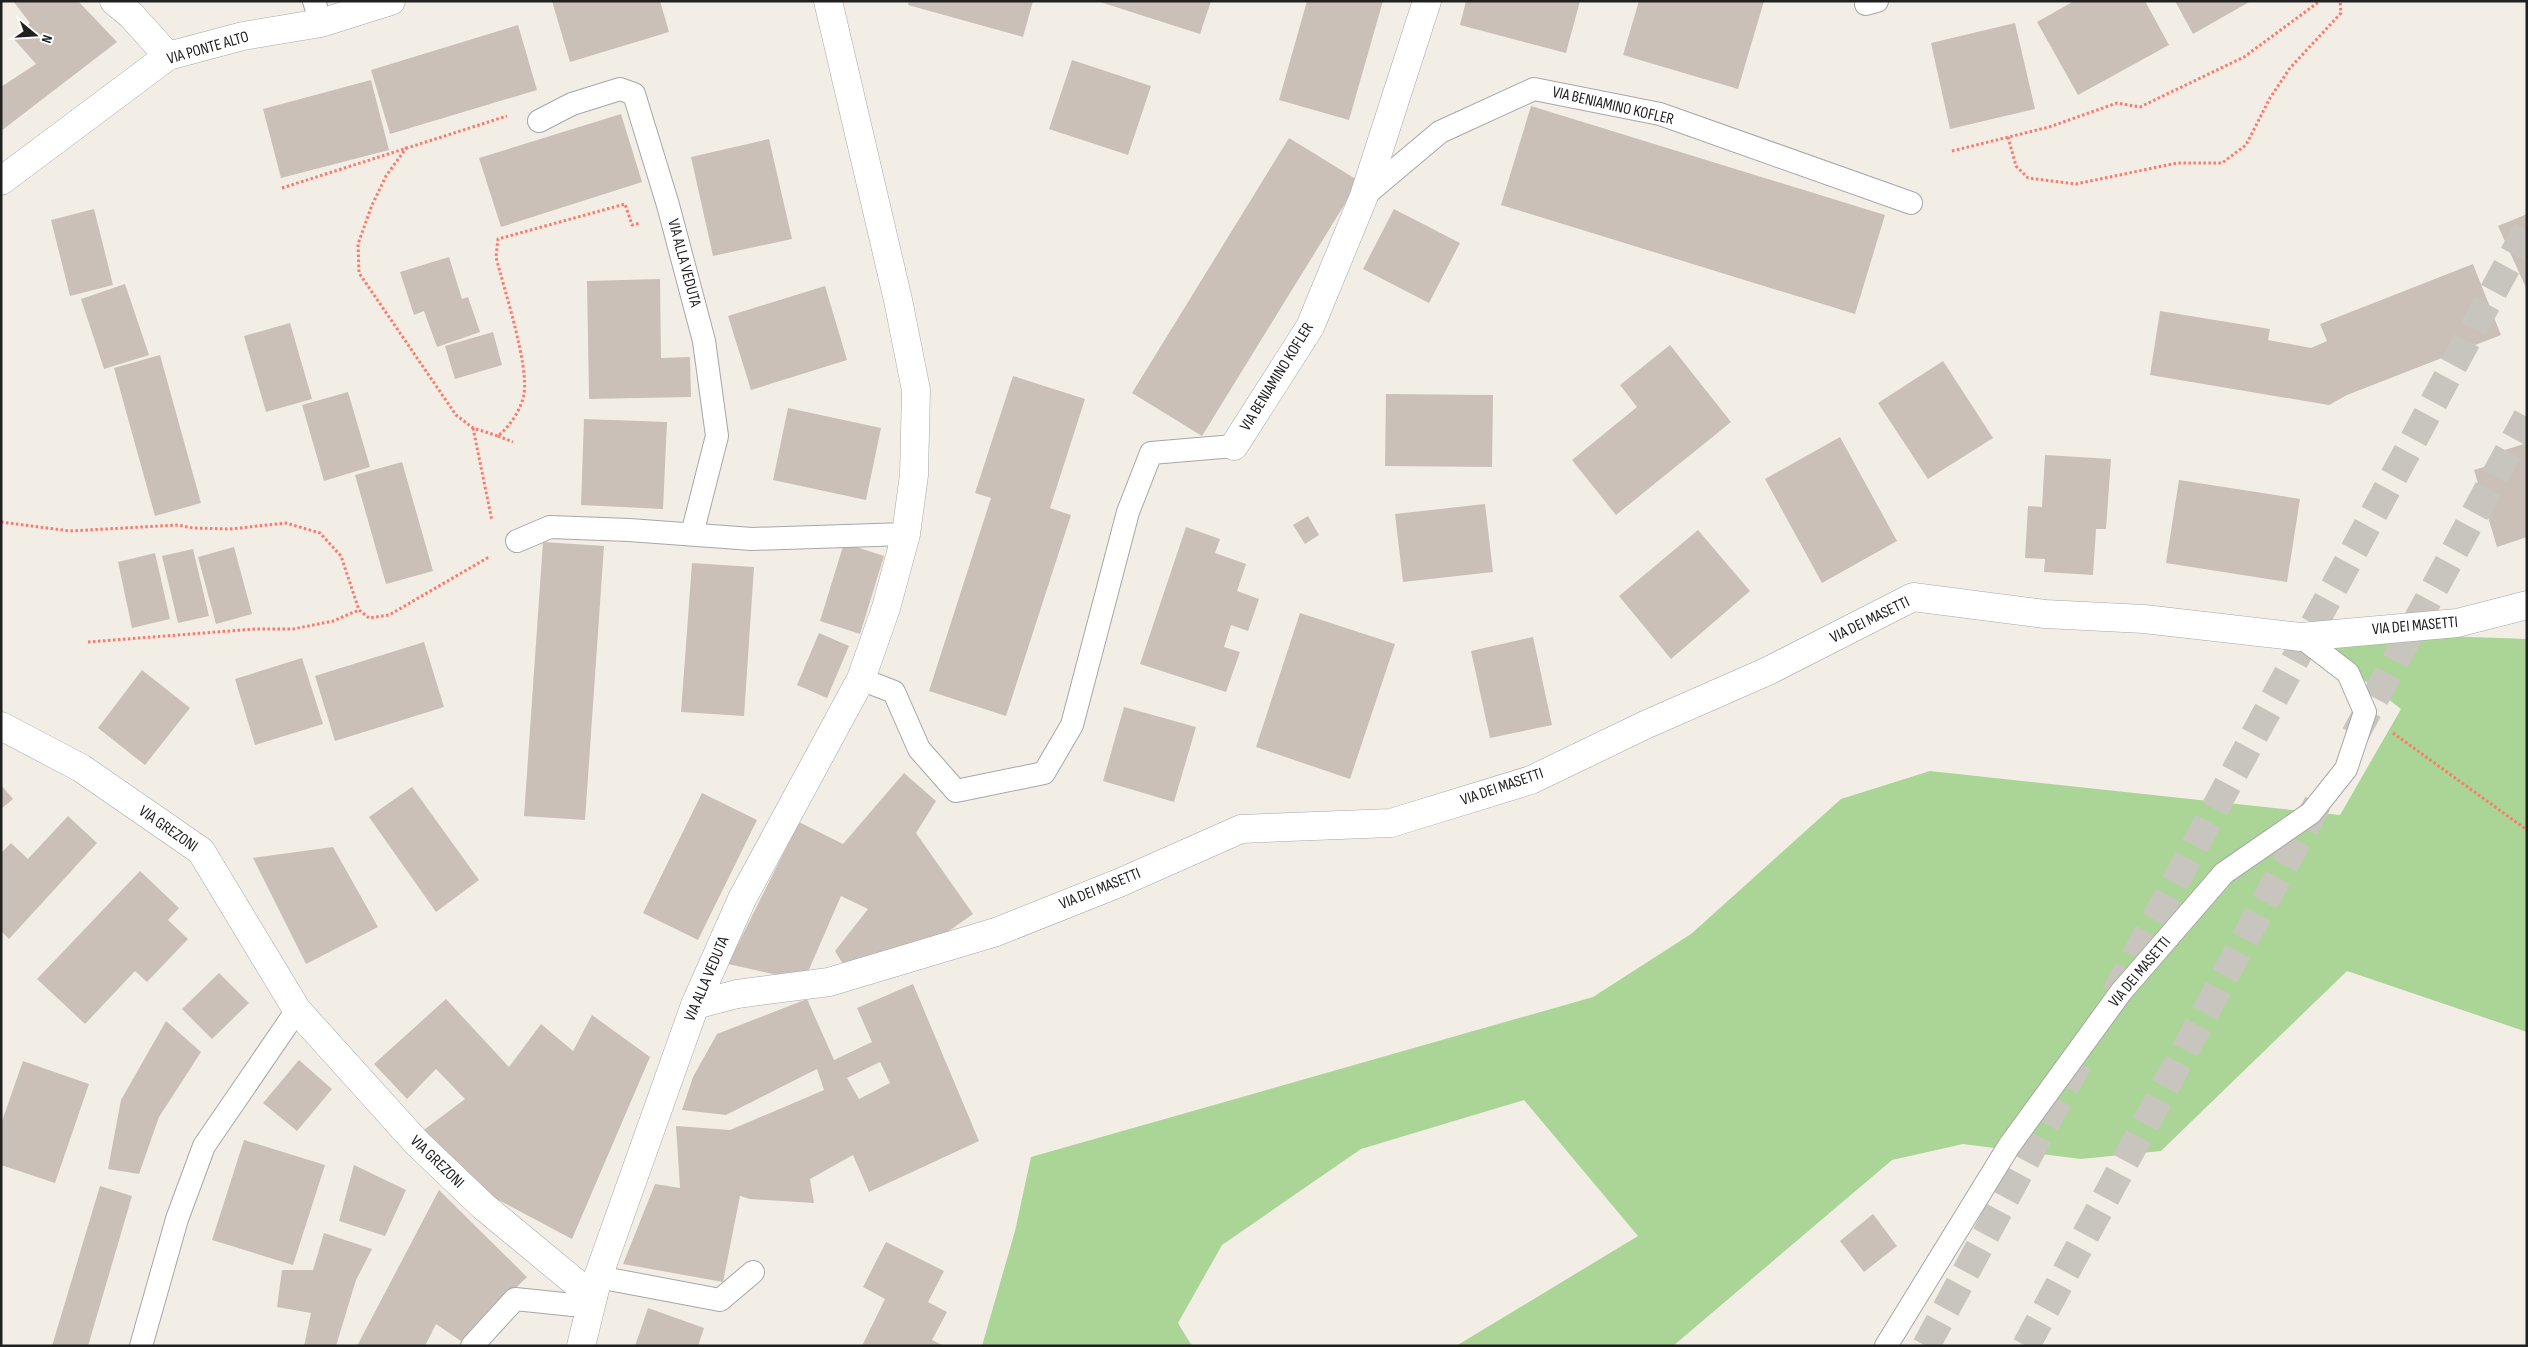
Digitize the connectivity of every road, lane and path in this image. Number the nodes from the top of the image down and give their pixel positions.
1 (114, 1) edge
2 (391, 1) edge
3 (828, 1) edge
4 (1427, 1) edge
5 (2320, 1) edge
6 (2340, 1) edge
7 (317, 12) edge
8 (168, 56) junction
9 (539, 120) joint
10 (2008, 138) junction
11 (407, 147) junction
12 (1952, 151) dead end
13 (1, 181) edge
14 (282, 188) dead end
15 (1364, 196) junction
16 (1911, 203) dead end
17 (670, 213) junction
18 (472, 428) junction
19 (498, 436) junction
20 (513, 442) dead end
21 (1234, 446) joint
22 (1, 522) edge
23 (692, 534) junction
24 (906, 534) junction
25 (517, 541) junction
26 (2527, 605) edge
27 (359, 610) junction
28 (2301, 637) junction
29 (88, 642) dead end
30 (861, 679) junction
31 (2365, 712) junction
32 (1, 726) edge
33 (2527, 830) edge
34 (694, 1004) junction
35 (297, 1010) junction
36 (753, 1272) dead end
37 (596, 1287) junction
38 (141, 1346) edge
39 (472, 1346) edge
40 (581, 1346) edge
41 (1886, 1346) edge

1 - 8 street
2 - 7 street, VIA PONTE ALTO
3 - 24 street, VIA ALLA VEDUTA
4 - 15 street, VIA BENIAMINO KOFLER
5 - 10 path
6 - 10 path
7 - 8 street, VIA PONTE ALTO
8 - 13 street, VIA PONTE ALTO
9 - 11 path
9 - 17 lane, VIA ALLA VEDUTA
10 - 12 path
11 - 14 path
11 - 18 path
15 - 16 lane, VIA BENIAMINO KOFLER
15 - 21 street, VIA BENIAMINO KOFLER
17 - 19 path
17 - 23 lane, VIA ALLA VEDUTA
18 - 19 path
18 - 25 path
19 - 20 path
21 - 30 lane
22 - 27 path
23 - 24 lane
23 - 25 lane
24 - 30 street, VIA ALLA VEDUTA
25 - 27 path
26 - 28 street, VIA DEI MASETTI
27 - 29 path
28 - 31 lane
28 - 34 street, VIA DEI MASETTI
30 - 34 street, VIA ALLA VEDUTA
31 - 33 path
31 - 41 lane, VIA DEI MASETTI
32 - 35 street, VIA GREZONI
34 - 37 street, VIA ALLA VEDUTA
35 - 37 street, VIA GREZONI
35 - 38 lane
36 - 37 lane
37 - 39 lane
37 - 40 street, VIA ALLA VEDUTA

